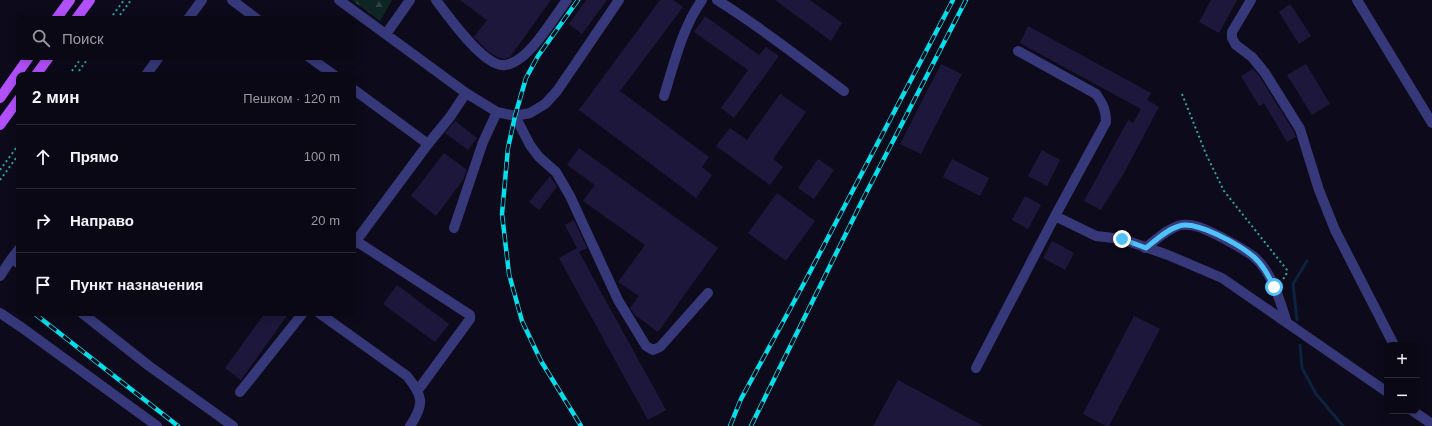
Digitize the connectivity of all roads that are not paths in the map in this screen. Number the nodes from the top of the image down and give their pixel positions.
1 (70, 0) edge
2 (90, 0) edge
3 (202, 0) edge
4 (232, 0) edge
5 (339, 0) edge
6 (410, 0) edge
7 (436, 0) edge
8 (567, 0) edge
9 (620, 0) edge
10 (702, 0) edge
11 (717, 0) edge
12 (1251, 0) edge
13 (1357, 0) edge
14 (58, 16) edge
15 (78, 16) edge
16 (190, 16) edge
17 (253, 16) edge
18 (386, 34) junction
19 (1018, 51) dead end
20 (27, 60) edge
21 (47, 60) edge
22 (157, 60) edge
23 (313, 60) edge
24 (18, 72) edge
25 (38, 72) edge
26 (148, 72) edge
27 (330, 72) edge
28 (16, 75) edge
29 (356, 91) edge
30 (844, 91) dead end
31 (466, 93) junction
32 (664, 96) dead end
33 (0, 98) edge
34 (16, 103) edge
35 (497, 112) junction
36 (515, 116) junction
37 (1432, 123) edge
38 (0, 126) edge
39 (428, 144) junction
40 (1055, 216) junction
41 (454, 228) dead end
42 (356, 240) edge
43 (356, 244) edge
44 (1146, 248) junction
45 (16, 261) edge
46 (0, 276) edge
47 (708, 293) dead end
48 (0, 313) edge
49 (86, 316) edge
50 (301, 316) edge
51 (323, 316) edge
52 (1287, 323) junction
53 (1392, 342) edge
54 (976, 368) dead end
55 (418, 390) junction
56 (1384, 390) edge
57 (240, 392) dead end
58 (1417, 414) edge
59 (1432, 424) edge
60 (157, 426) edge
61 (234, 426) edge
62 (410, 426) edge

1 - 14 main road
2 - 15 main road
3 - 16 street
4 - 17 street
5 - 18 street
6 - 18 street
7 - 8 street
9 - 36 street
10 - 32 street
11 - 30 street
12 - 53 street
13 - 37 street
18 - 31 street
19 - 40 street
20 - 24 main road
21 - 25 main road
22 - 26 street
23 - 27 street
28 - 33 main road
29 - 39 street
31 - 35 street
31 - 39 street
34 - 38 main road
35 - 36 street
35 - 41 street
36 - 47 street
39 - 42 street
40 - 44 street
40 - 54 street
43 - 55 street
44 - 52 street
44 - 52 street
45 - 46 street
48 - 60 street
49 - 61 street
50 - 57 street
51 - 55 street
52 - 56 street
55 - 62 street
58 - 59 street

